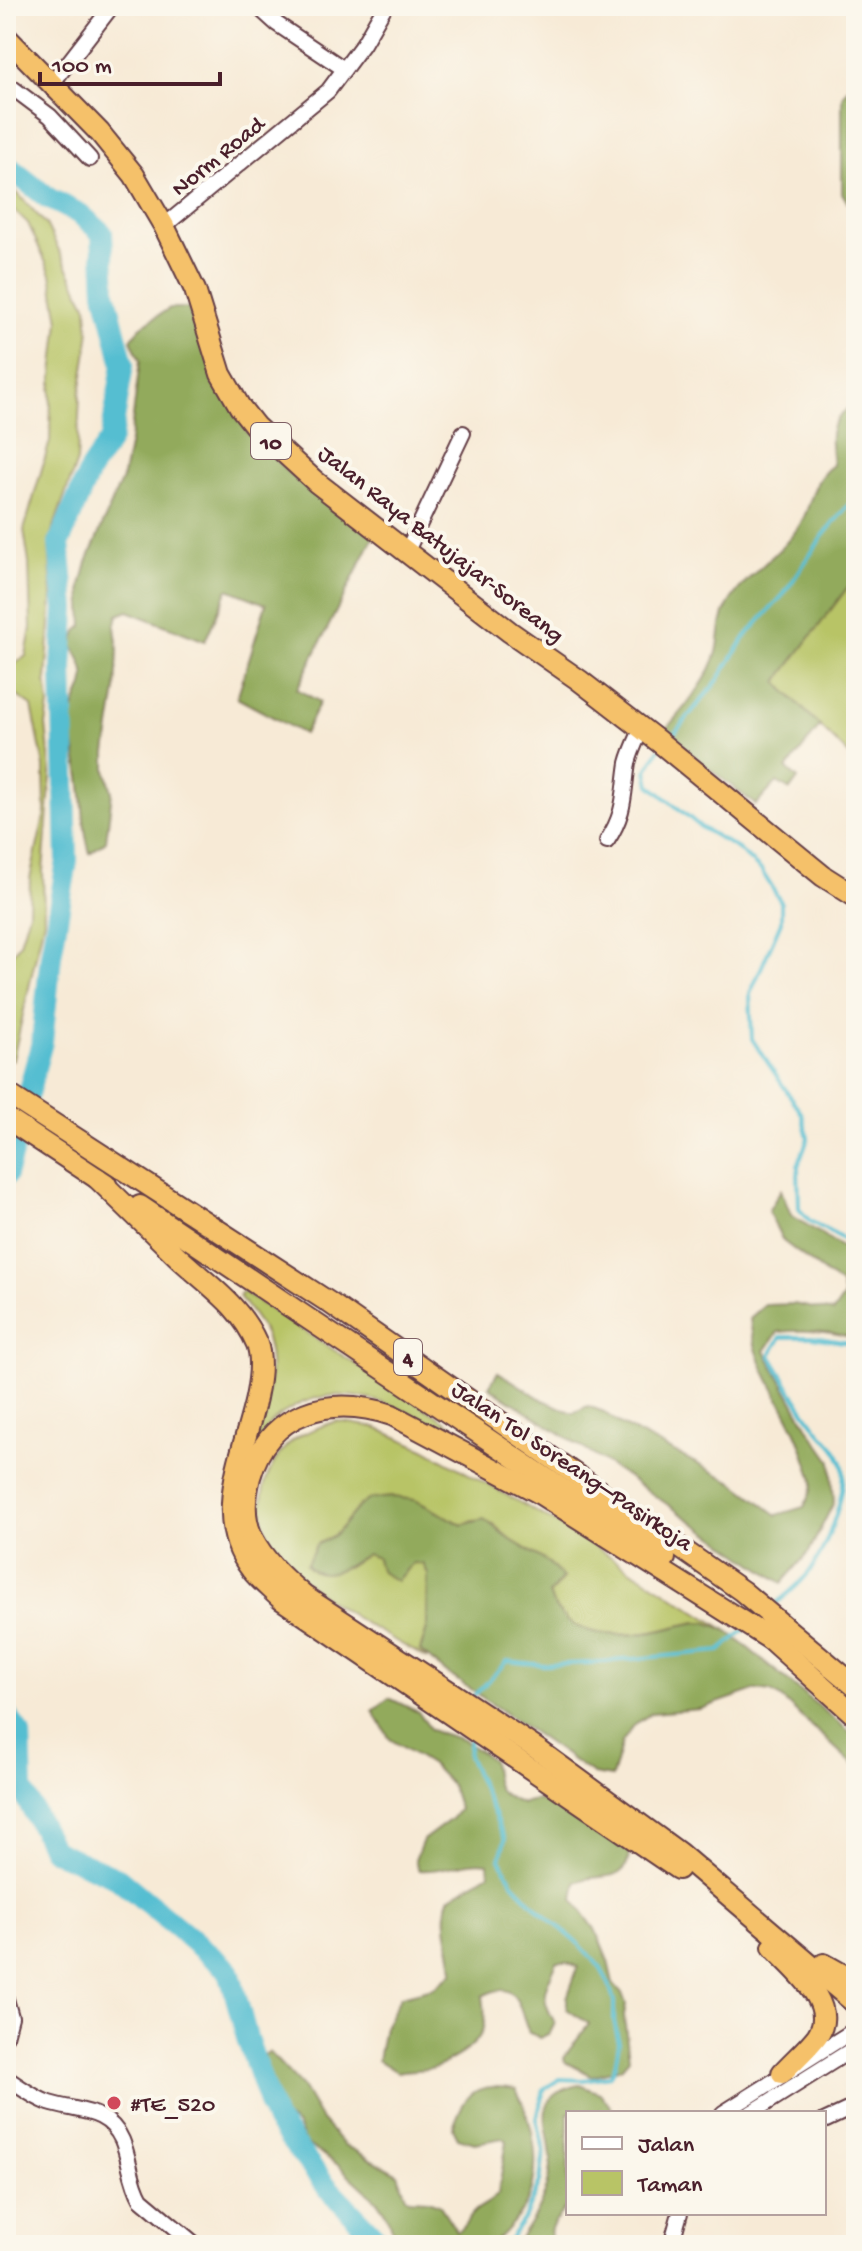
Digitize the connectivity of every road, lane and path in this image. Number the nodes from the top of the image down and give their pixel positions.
1 (112, 6) edge
2 (257, 6) edge
3 (385, 6) edge
4 (6, 37) edge
5 (344, 69) junction
6 (6, 83) edge
7 (51, 85) junction
8 (90, 159) dead end
9 (164, 226) junction
10 (463, 433) dead end
11 (407, 551) junction
12 (650, 734) junction
13 (607, 841) dead end
14 (856, 897) edge
15 (6, 1093) edge
16 (6, 1118) edge
17 (97, 1178) junction
18 (732, 1603) junction
19 (778, 1637) junction
20 (856, 1687) edge
21 (442, 1697) junction
22 (856, 1716) edge
23 (501, 1736) junction
24 (749, 1912) junction
25 (773, 1947) junction
26 (856, 1982) edge
27 (6, 1999) edge
28 (856, 2004) edge
29 (856, 2017) edge
30 (856, 2029) edge
31 (6, 2036) edge
32 (856, 2047) edge
33 (782, 2073) junction
34 (6, 2078) edge
35 (856, 2106) edge
36 (726, 2111) edge
37 (754, 2111) edge
38 (826, 2120) edge
39 (679, 2215) edge
40 (196, 2245) edge
41 (671, 2245) edge

1 - 7 street
2 - 5 street
3 - 5 street, Norm Road
4 - 7 highway, Jalan Raya Batujajar-Soreang / 10
5 - 9 street, Norm Road
6 - 8 street
7 - 9 highway, Jalan Raya Batujajar-Soreang / 10
9 - 11 highway, Jalan Raya Batujajar-Soreang / 10
10 - 11 street
11 - 12 highway, Jalan Raya Batujajar-Soreang / 10
12 - 13 street
12 - 14 highway, Jalan Raya Batujajar-Soreang / 10
15 - 18 highway, Jalan Tol Soreang–Pasirkoja / 4
16 - 17 highway, Jalan Tol Soreang–Pasirkoja / 4
17 - 18 highway, Jalan Tol Soreang–Pasirkoja / 4
17 - 21 highway
18 - 19 highway
18 - 21 highway
19 - 20 highway
19 - 22 highway
21 - 23 highway
23 - 24 highway
23 - 25 highway
24 - 26 highway
24 - 28 highway
25 - 29 highway
25 - 33 highway
27 - 31 street
30 - 33 street
32 - 37 street
33 - 36 street
34 - 40 street
35 - 38 street
39 - 41 street

